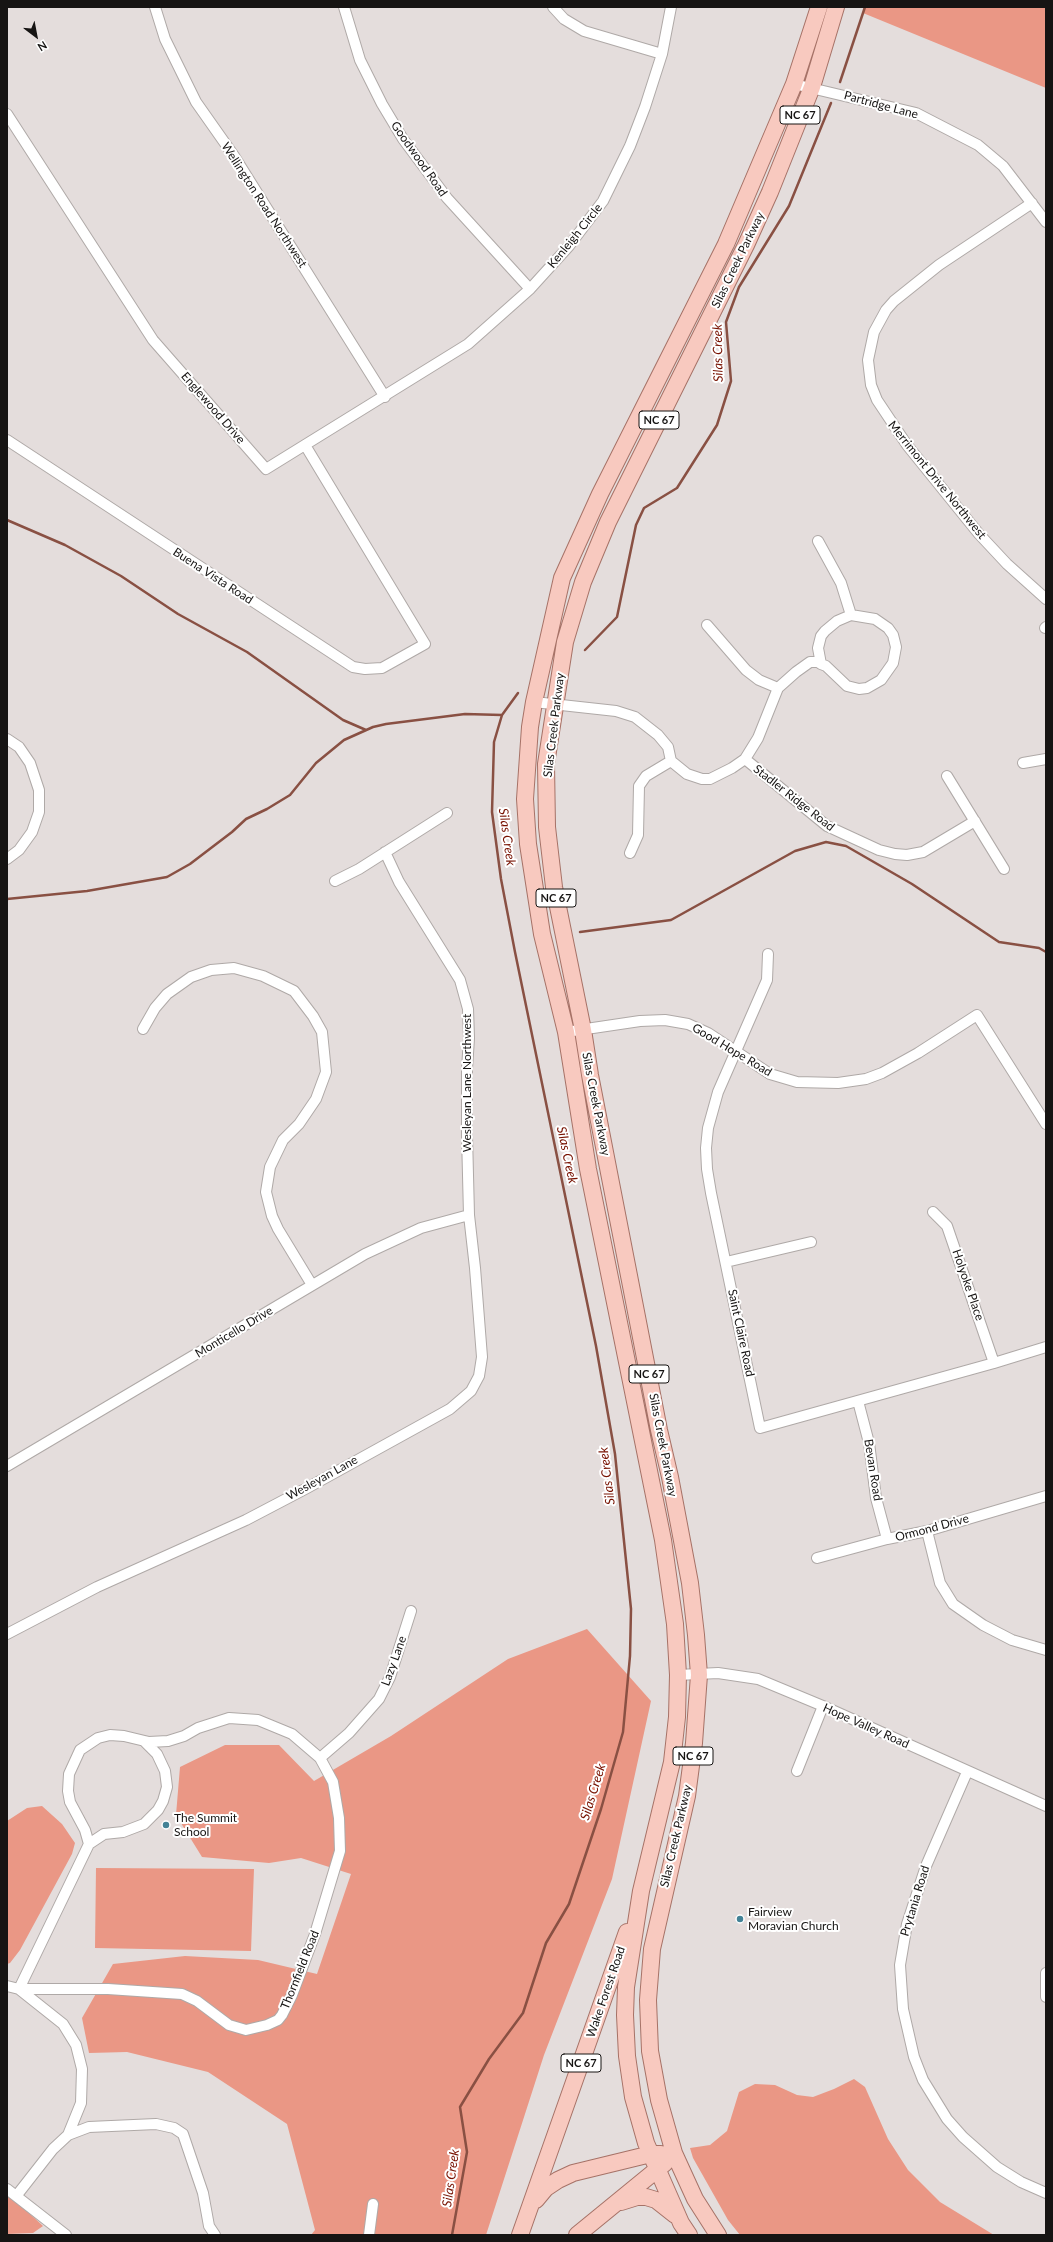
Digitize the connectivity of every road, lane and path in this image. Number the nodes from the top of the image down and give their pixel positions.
1 (155, 7) edge
2 (344, 7) edge
3 (553, 7) edge
4 (671, 7) edge
5 (819, 7) edge
6 (836, 7) edge
7 (662, 54) junction
8 (794, 84) junction
9 (812, 87) junction
10 (7, 114) edge
11 (1032, 203) junction
12 (1046, 222) edge
13 (530, 289) junction
14 (384, 397) junction
15 (7, 440) edge
16 (305, 445) junction
17 (818, 541) dead end
18 (1046, 599) edge
19 (851, 615) junction
20 (707, 625) dead end
21 (821, 664) junction
22 (778, 688) junction
23 (534, 702) junction
24 (555, 705) junction
25 (7, 739) edge
26 (745, 759) junction
27 (1046, 759) edge
28 (671, 761) junction
29 (1023, 763) dead end
30 (947, 776) dead end
31 (447, 813) dead end
32 (975, 821) junction
33 (385, 852) junction
34 (630, 853) dead end
35 (7, 859) edge
36 (1004, 868) dead end
37 (335, 881) dead end
38 (768, 954) dead end
39 (143, 1029) dead end
40 (583, 1030) junction
41 (566, 1032) junction
42 (736, 1051) junction
43 (1046, 1124) edge
44 (932, 1212) dead end
45 (469, 1215) junction
46 (811, 1242) dead end
47 (726, 1262) junction
48 (312, 1285) junction
49 (1046, 1347) edge
50 (994, 1363) junction
51 (858, 1401) junction
52 (7, 1466) edge
53 (1046, 1496) edge
54 (927, 1531) junction
55 (887, 1539) junction
56 (817, 1558) dead end
57 (412, 1611) dead end
58 (7, 1634) edge
59 (1046, 1650) edge
60 (678, 1675) junction
61 (699, 1675) junction
62 (823, 1706) junction
63 (144, 1741) junction
64 (320, 1758) junction
65 (797, 1771) dead end
66 (967, 1772) junction
67 (1046, 1806) edge
68 (89, 1844) junction
69 (641, 1891) junction
70 (1046, 1973) edge
71 (7, 1986) edge
72 (19, 1989) junction
73 (1046, 1997) edge
74 (68, 2135) junction
75 (674, 2153) junction
76 (651, 2154) junction
77 (657, 2170) junction
78 (7, 2189) edge
79 (1046, 2193) edge
80 (17, 2195) junction
81 (373, 2204) dead end
82 (612, 2206) junction
83 (530, 2207) junction
84 (679, 2219) junction
85 (66, 2235) edge
86 (215, 2235) edge
87 (369, 2235) edge
88 (520, 2235) edge
89 (576, 2235) edge
90 (689, 2235) edge
91 (718, 2235) edge

1 - 14 street, Wellington Road Northwest
2 - 13 street, Goodwood Road
3 - 7 street
4 - 7 street, Kenleigh Circle
5 - 8 main road, Silas Creek Parkway / NC 67
6 - 9 main road, Silas Creek Parkway / NC 67
7 - 13 street, Kenleigh Circle
8 - 9 street, Partridge Lane
8 - 23 main road, Silas Creek Parkway / NC 67
9 - 11 street, Partridge Lane
9 - 24 main road, Silas Creek Parkway / NC 67
10 - 16 street, Englewood Drive
11 - 12 street, Partridge Lane
11 - 18 street, Merrimont Drive Northwest
13 - 14 street, Kenleigh Circle
14 - 16 street, Kenleigh Circle
15 - 16 street, Buena Vista Road
17 - 19 street
19 - 21 street
19 - 21 street
20 - 22 street
21 - 22 street
22 - 26 street
23 - 24 street
23 - 41 main road, Silas Creek Parkway / NC 67
24 - 28 street
24 - 40 main road, Silas Creek Parkway / NC 67
25 - 35 street
26 - 28 street
26 - 32 street, Stadler Ridge Road
27 - 29 street
28 - 34 street
30 - 32 street
31 - 33 street
32 - 36 street
33 - 37 street
33 - 45 street, Wesleyan Lane Northwest
38 - 42 street, Saint Claire Road
39 - 48 street
40 - 41 street, Good Hope Road
40 - 42 street, Good Hope Road
40 - 61 main road, Silas Creek Parkway / NC 67
41 - 60 main road, Silas Creek Parkway / NC 67
42 - 43 street, Good Hope Road
42 - 47 street, Saint Claire Road
44 - 50 street, Holyoke Place
45 - 48 street, Monticello Drive
45 - 58 street, Wesleyan Lane
46 - 47 street
47 - 51 street, Saint Claire Road
48 - 52 street, Monticello Drive
49 - 50 street, Saint Claire Road
50 - 51 street, Saint Claire Road
51 - 55 street, Bevan Road
53 - 54 street, Ormond Drive
54 - 55 street, Ormond Drive
54 - 59 street
55 - 56 street, Ormond Drive
57 - 64 street, Lazy Lane
60 - 61 street, Hope Valley Road
60 - 69 main road, Silas Creek Parkway / NC 67
61 - 62 street, Hope Valley Road
61 - 75 main road, Silas Creek Parkway / NC 67
62 - 65 street
62 - 66 street, Hope Valley Road
63 - 64 street, Thornfield Road
63 - 68 street
63 - 68 street, Thornfield Road
64 - 72 street, Thornfield Road
66 - 67 street, Hope Valley Road
66 - 79 street, Prytania Road
68 - 72 street
69 - 76 main road, Silas Creek Parkway
69 - 83 main road, Wake Forest Road / NC 67
70 - 73 street
71 - 72 street
72 - 74 street
74 - 80 street
74 - 86 street
75 - 76 main road, Wake Forest Road
75 - 77 main road
75 - 91 main road, Silas Creek Parkway
76 - 77 main road, Silas Creek Parkway
76 - 83 main road, Wake Forest Road
77 - 82 main road
77 - 84 main road, Silas Creek Parkway
78 - 80 street
80 - 85 street
81 - 87 street
82 - 84 main road
82 - 89 main road
83 - 88 main road, Wake Forest Road / NC 67
84 - 90 main road, Silas Creek Parkway

